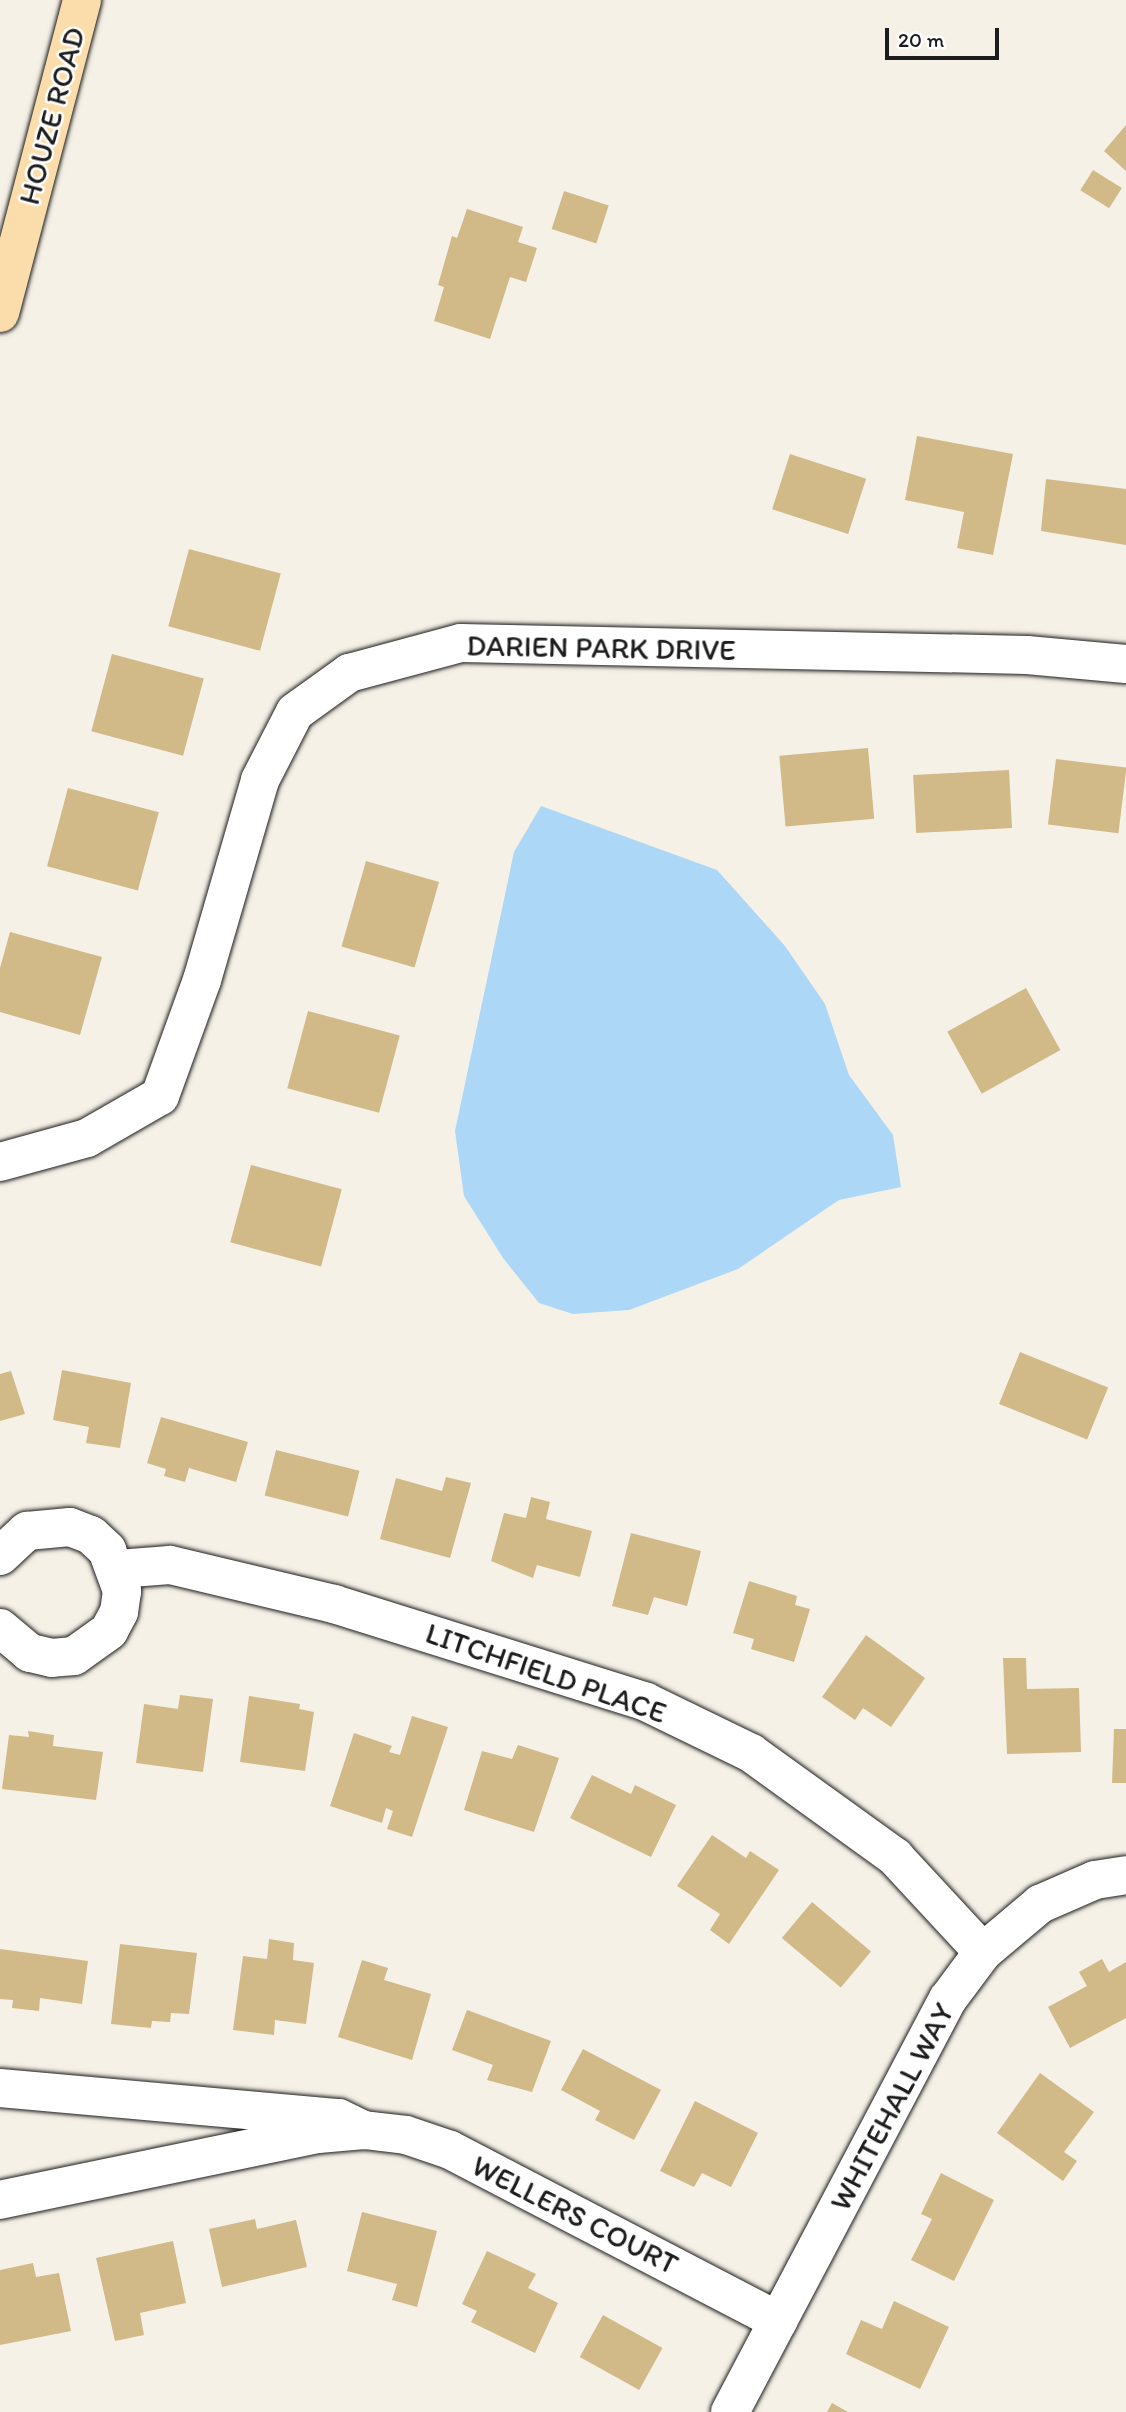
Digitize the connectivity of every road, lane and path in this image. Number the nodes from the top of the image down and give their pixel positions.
1 (82, 0) edge
2 (0, 313) edge
3 (1126, 664) edge
4 (0, 1161) edge
5 (0, 1556) edge
6 (118, 1569) junction
7 (0, 1628) edge
8 (1126, 1875) edge
9 (983, 1952) junction
10 (0, 2088) edge
11 (364, 2130) junction
12 (0, 2200) edge
13 (779, 2321) junction
14 (730, 2412) edge

1 - 2 main road, HOUZE ROAD
3 - 4 street, DARIEN PARK DRIVE
5 - 6 street
6 - 7 street
6 - 9 street, LITCHFIELD PLACE
8 - 9 street, WHITEHALL WAY
9 - 13 street, WHITEHALL WAY
10 - 11 street, WELLERS COURT
11 - 12 street, WELLERS COURT
11 - 13 street, WELLERS COURT
13 - 14 street, WHITEHALL WAY

